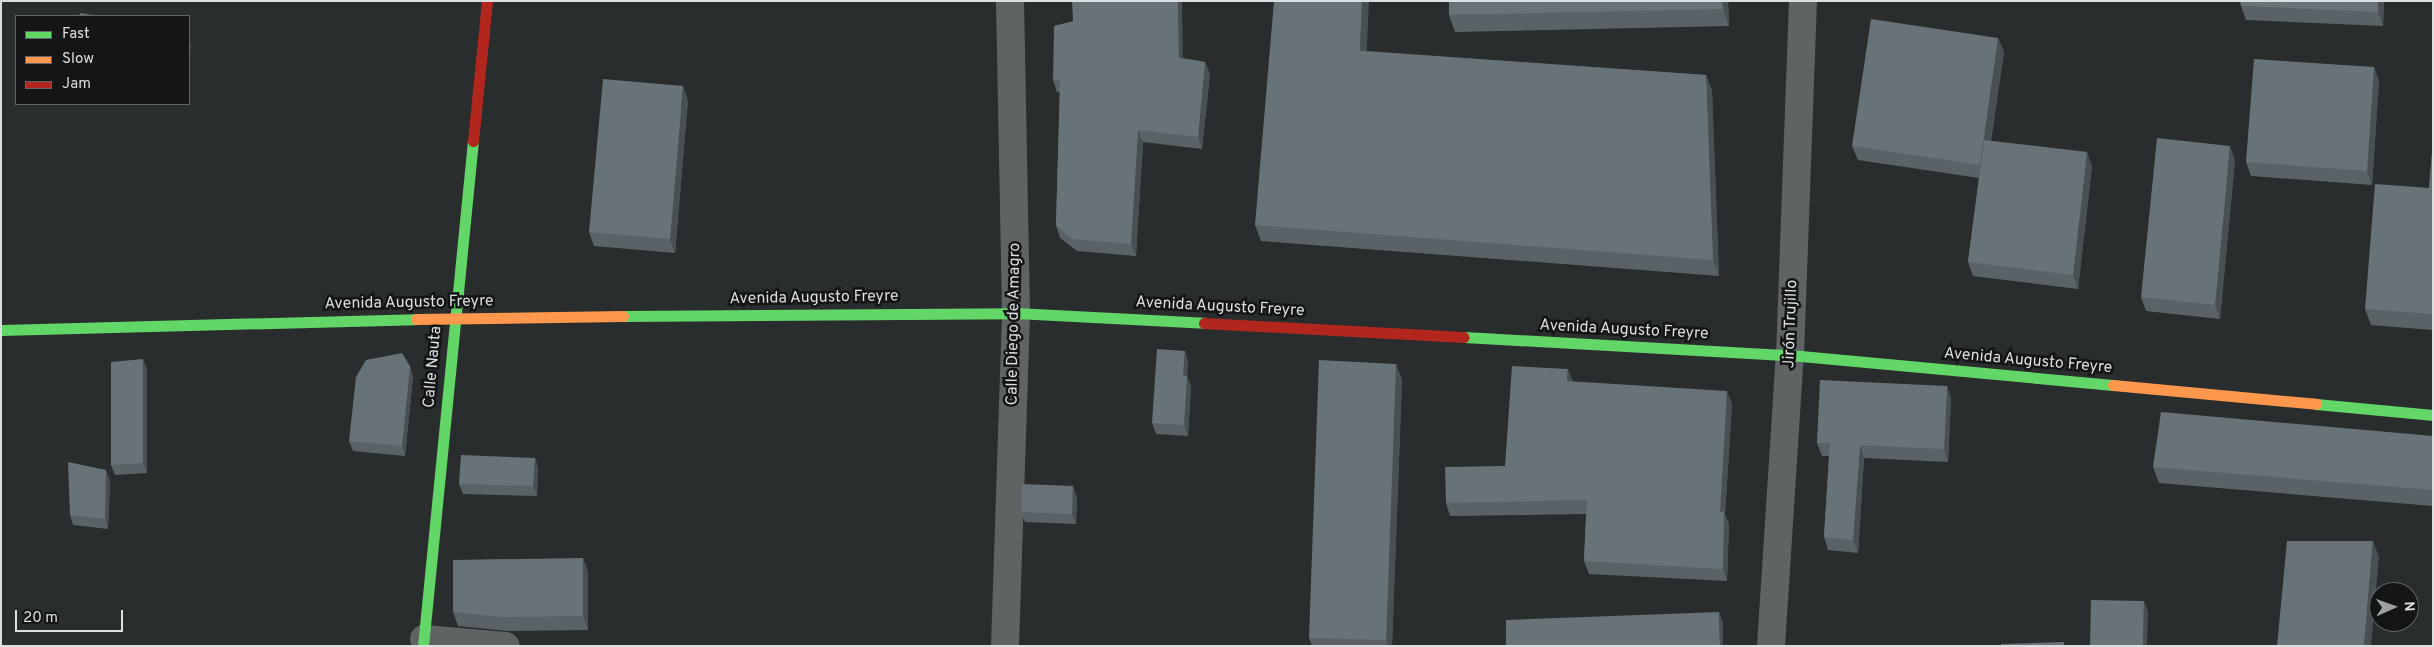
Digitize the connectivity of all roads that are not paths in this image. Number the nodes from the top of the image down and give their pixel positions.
1 (487, 1) edge
2 (1010, 1) edge
3 (1803, 1) edge
4 (1016, 313) junction
5 (454, 318) junction
6 (1, 330) edge
7 (1790, 355) junction
8 (2433, 415) edge
9 (423, 643) edge
10 (506, 646) edge
11 (1005, 646) edge
12 (1771, 646) edge

1 - 5 main road, Calle Nauta
2 - 4 street, Calle Diego de Amagro
3 - 7 street, Jirón Trujillo
4 - 5 main road, Avenida Augusto Freyre
4 - 7 main road, Avenida Augusto Freyre
4 - 11 street, Calle Diego de Amagro
5 - 6 main road, Avenida Augusto Freyre
5 - 9 main road, Calle Nauta
7 - 8 main road, Avenida Augusto Freyre
7 - 12 street, Jirón Trujillo
9 - 10 street

